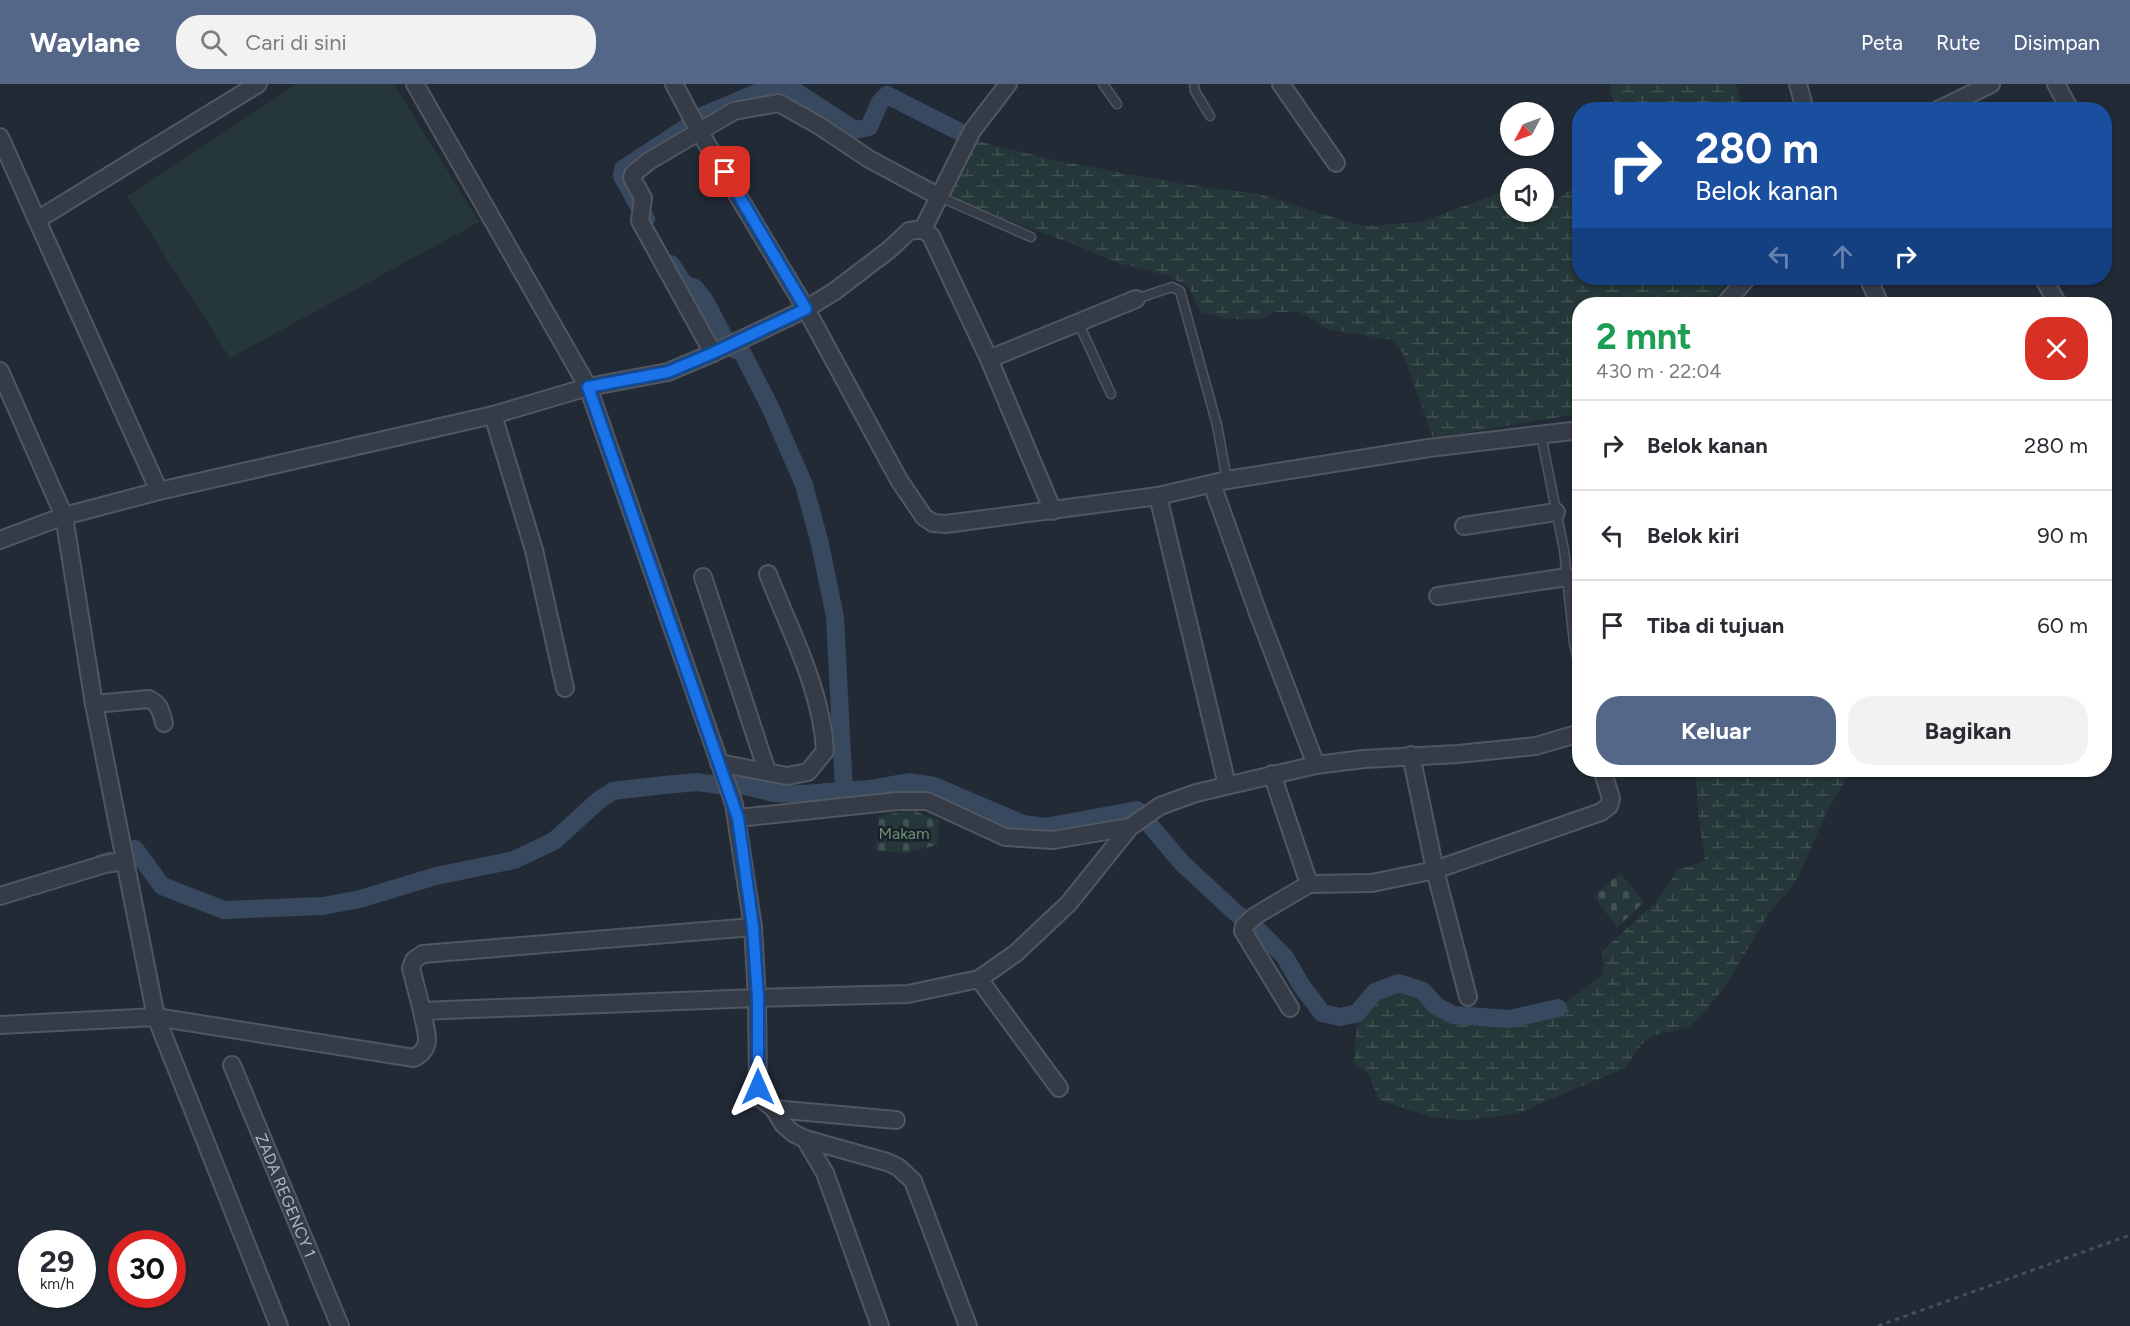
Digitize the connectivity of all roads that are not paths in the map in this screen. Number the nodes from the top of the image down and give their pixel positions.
1 (258, 84) edge
2 (415, 84) edge
3 (674, 84) edge
4 (1103, 84) edge
5 (1194, 84) edge
6 (1281, 84) edge
7 (1798, 84) edge
8 (1991, 84) edge
9 (2056, 84) edge
10 (1000, 87) edge
11 (1803, 102) edge
12 (1969, 102) edge
13 (2066, 102) edge
14 (1117, 104) dead end
15 (1210, 116) dead end
16 (699, 131) junction
17 (0, 137) edge
18 (1336, 163) dead end
19 (938, 196) junction
20 (37, 219) junction
21 (922, 229) junction
22 (1031, 237) dead end
23 (1741, 285) edge
24 (1731, 297) edge
25 (1136, 299) joint
26 (806, 309) junction
27 (1078, 322) junction
28 (713, 353) junction
29 (989, 358) junction
30 (0, 371) edge
31 (588, 387) junction
32 (1111, 394) dead end
33 (493, 415) junction
34 (1572, 431) edge
35 (1542, 435) junction
36 (1219, 482) junction
37 (159, 491) junction
38 (1158, 496) junction
39 (1053, 511) junction
40 (1556, 512) junction
41 (64, 516) junction
42 (1464, 526) dead end
43 (0, 540) edge
44 (768, 574) dead end
45 (703, 577) dead end
46 (1567, 577) junction
47 (1438, 596) dead end
48 (1572, 624) edge
49 (565, 688) dead end
50 (94, 704) junction
51 (164, 723) dead end
52 (1572, 735) edge
53 (1411, 755) junction
54 (719, 763) junction
55 (1316, 765) junction
56 (767, 771) junction
57 (1272, 774) junction
58 (1604, 777) edge
59 (1227, 785) junction
60 (736, 811) junction
61 (1137, 822) junction
62 (124, 861) junction
63 (1434, 870) junction
64 (1309, 885) junction
65 (0, 896) edge
66 (753, 927) junction
67 (979, 979) junction
68 (1468, 997) dead end
69 (758, 998) junction
70 (1290, 1008) dead end
71 (422, 1011) junction
72 (156, 1017) junction
73 (0, 1025) edge
74 (232, 1065) dead end
75 (1059, 1088) dead end
76 (774, 1109) junction
77 (896, 1120) dead end
78 (805, 1139) junction
79 (279, 1326) edge
80 (340, 1326) edge
81 (880, 1326) edge
82 (968, 1326) edge

1 - 20 street
2 - 31 street
3 - 16 street
4 - 14 lane
5 - 15 lane
6 - 18 street
7 - 11 street
8 - 12 street
9 - 13 street
10 - 19 street
16 - 19 street
16 - 26 street
16 - 28 street
17 - 20 street
19 - 21 street
19 - 22 lane
20 - 37 street
21 - 26 street
21 - 29 street
23 - 24 street
25 - 27 street
25 - 36 lane
26 - 28 street
26 - 39 street
27 - 29 street
27 - 32 lane
28 - 31 street
29 - 39 street
30 - 41 street
31 - 33 street
31 - 54 street
33 - 37 street
33 - 49 street
34 - 35 street
35 - 36 street
35 - 40 lane
36 - 38 street
36 - 55 street
37 - 41 street
38 - 39 street
38 - 59 street
40 - 42 street
40 - 46 lane
41 - 43 street
41 - 50 street
44 - 56 street
45 - 56 street
46 - 47 street
46 - 48 lane
50 - 51 street
50 - 62 street
52 - 53 street
53 - 55 street
53 - 63 street
54 - 56 street
54 - 60 street
55 - 57 street
57 - 59 street
57 - 64 street
58 - 63 street
59 - 61 street
60 - 61 street
60 - 66 street
61 - 67 street
62 - 65 street
62 - 72 street
63 - 64 street
63 - 68 street
64 - 70 street
66 - 69 street
66 - 71 street
67 - 69 street
67 - 75 street
69 - 71 street
69 - 76 street
71 - 72 street
72 - 73 street
72 - 79 street
74 - 80 street, ZADA REGENCY 1
76 - 77 street
76 - 78 street
78 - 81 street
78 - 82 street

